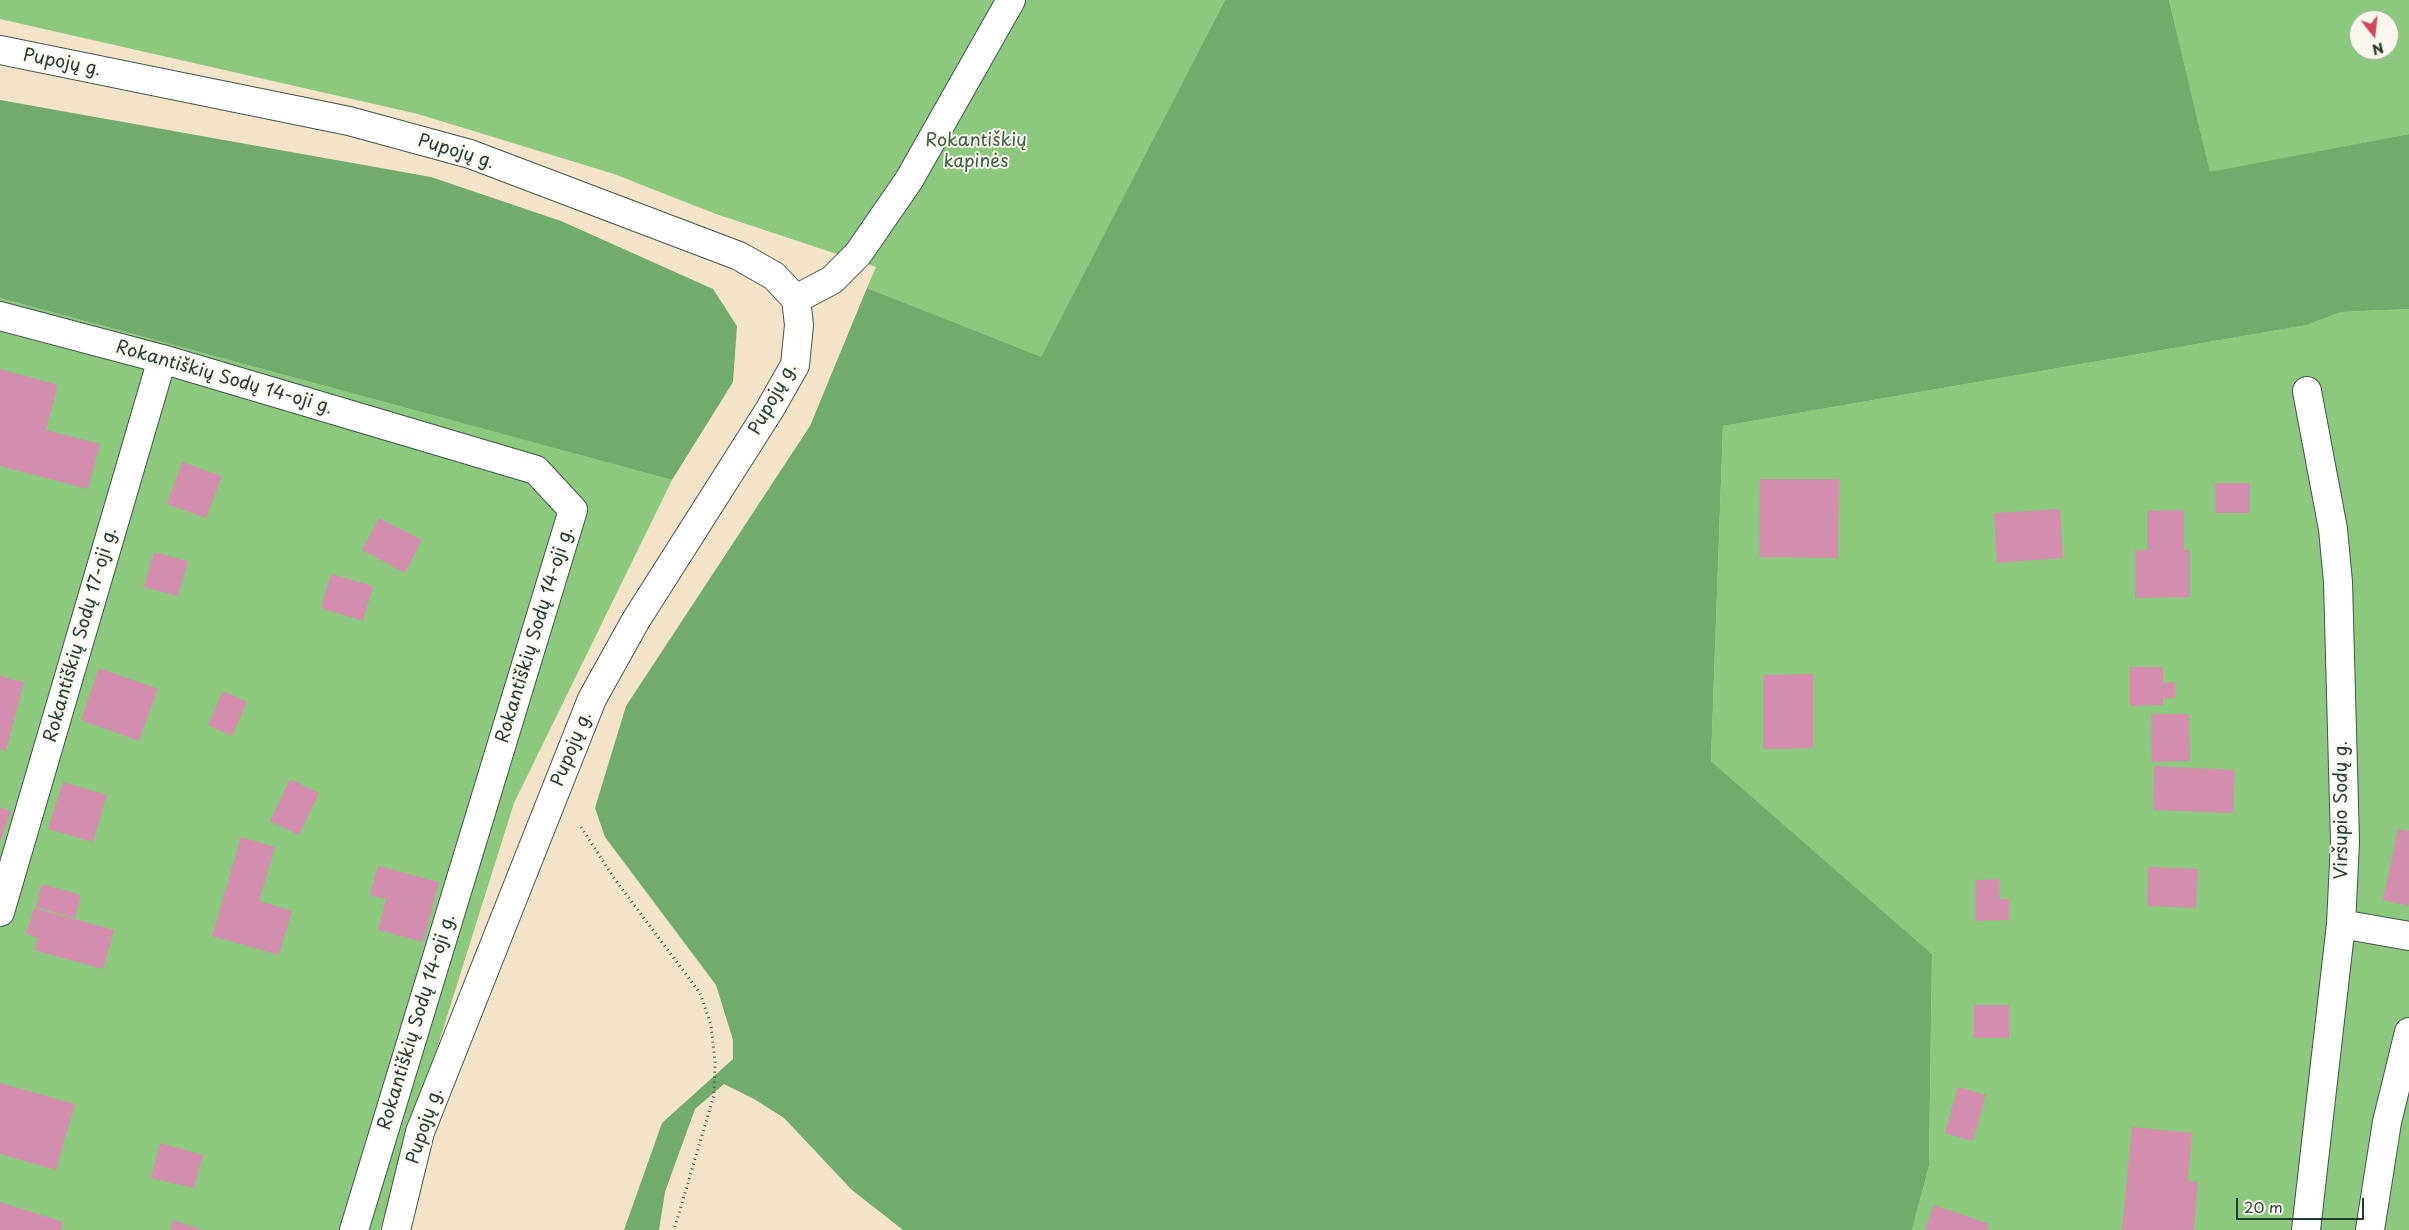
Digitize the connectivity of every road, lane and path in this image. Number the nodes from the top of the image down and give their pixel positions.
1 (1011, 0) edge
2 (0, 50) edge
3 (796, 299) junction
4 (0, 316) edge
5 (162, 359) junction
6 (2307, 391) dead end
7 (551, 802) junction
8 (0, 912) edge
9 (2341, 924) junction
10 (2409, 936) edge
11 (2409, 1032) edge
12 (354, 1230) edge
13 (396, 1230) edge
14 (674, 1230) edge
15 (2306, 1230) edge
16 (2370, 1230) edge

1 - 3 street
2 - 3 street, Pupojų g.
3 - 7 street, Pupojų g.
4 - 5 street, Rokantiškių Sodų 14-oji g.
5 - 8 street, Rokantiškių Sodų 17-oji g.
5 - 12 street, Rokantiškių Sodų 14-oji g.
6 - 9 street, Viršupio Sodų g.
7 - 13 street, Pupojų g.
7 - 14 path
9 - 10 street
9 - 15 street, Viršupio Sodų g.
11 - 16 street

